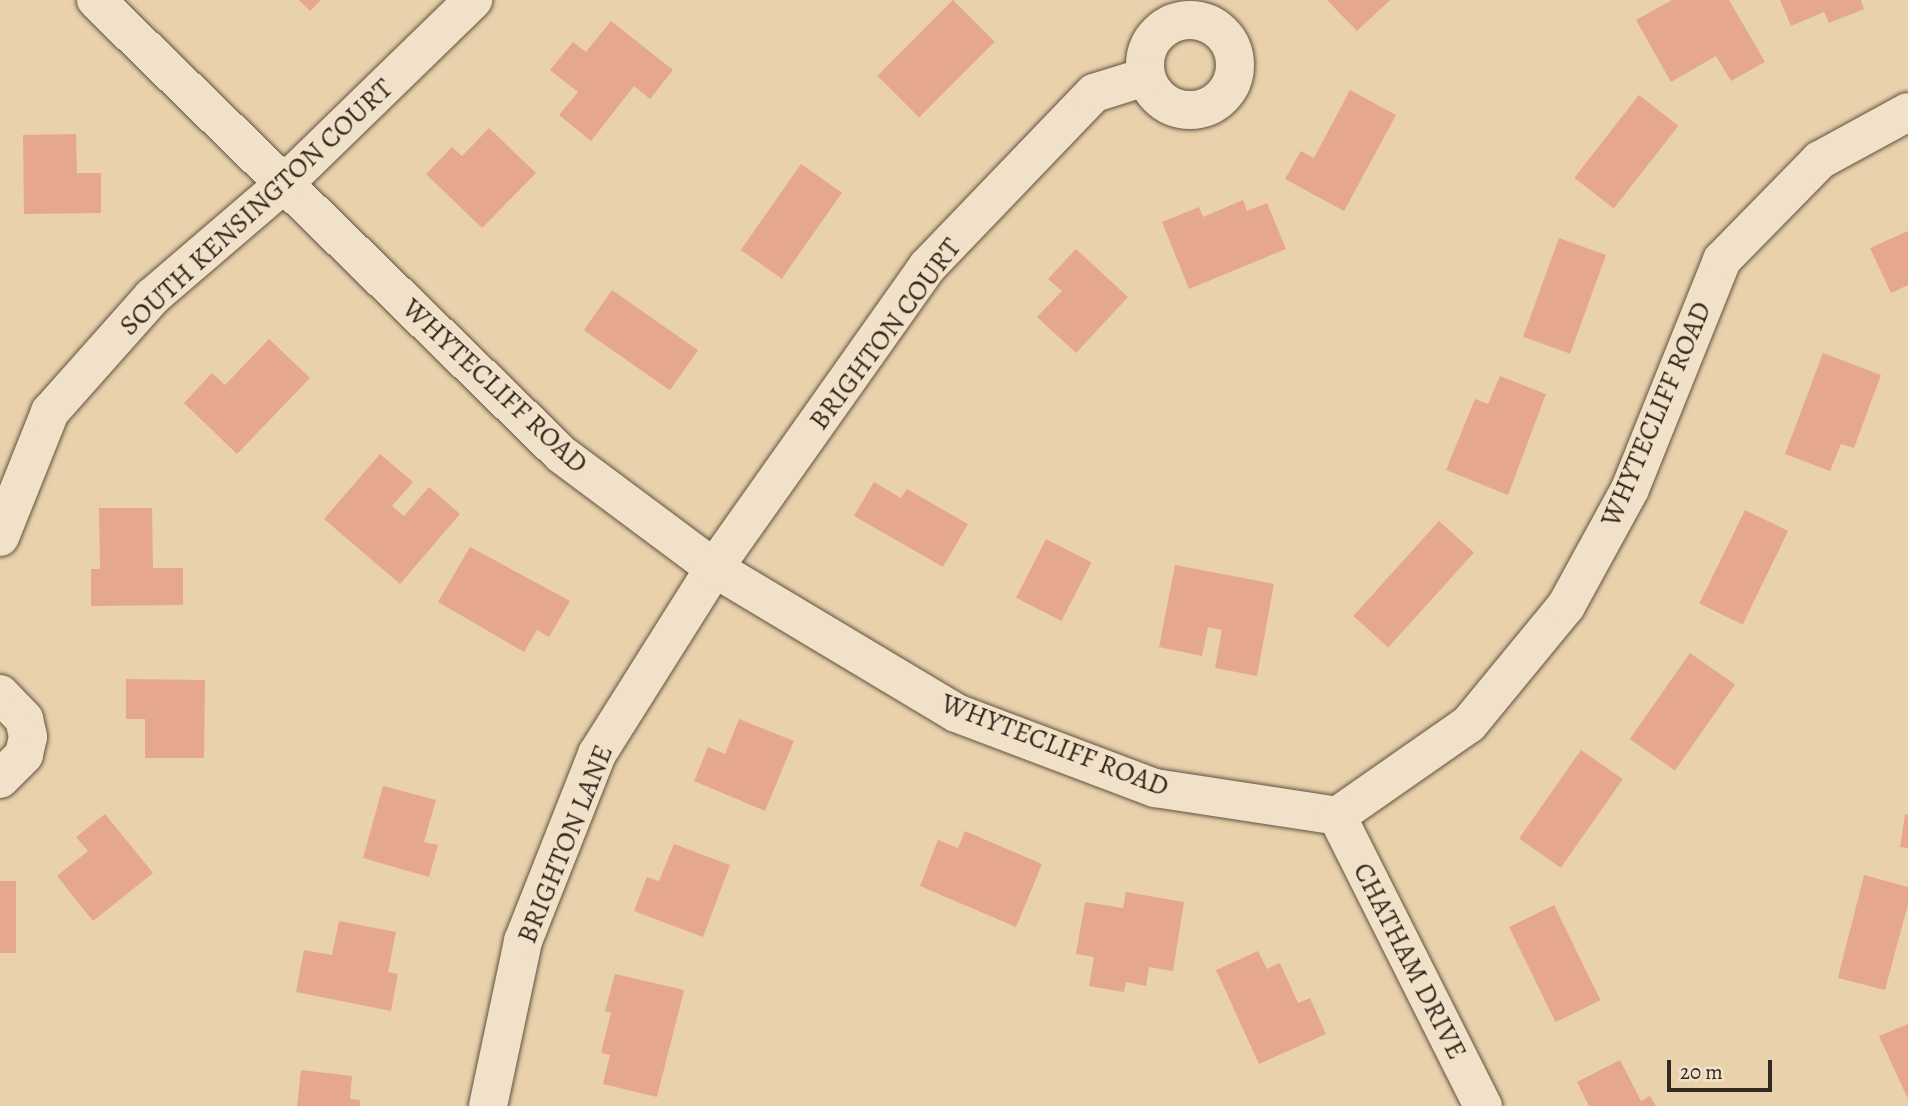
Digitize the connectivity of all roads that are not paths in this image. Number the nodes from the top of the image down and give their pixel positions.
1 (96, 0) edge
2 (473, 0) edge
3 (1146, 77) dead end
4 (1908, 112) edge
5 (284, 184) junction
6 (0, 537) edge
7 (714, 568) junction
8 (0, 694) edge
9 (0, 779) edge
10 (1337, 816) junction
11 (488, 1106) edge
12 (1483, 1106) edge

1 - 5 street, WHYTECLIFF ROAD
2 - 5 street, SOUTH KENSINGTON COURT
3 - 7 street, BRIGHTON COURT
4 - 10 street, WHYTECLIFF ROAD
5 - 6 street, SOUTH KENSINGTON COURT
5 - 7 street, WHYTECLIFF ROAD
7 - 10 street, WHYTECLIFF ROAD
7 - 11 street, BRIGHTON LANE
8 - 9 street
10 - 12 street, CHATHAM DRIVE

